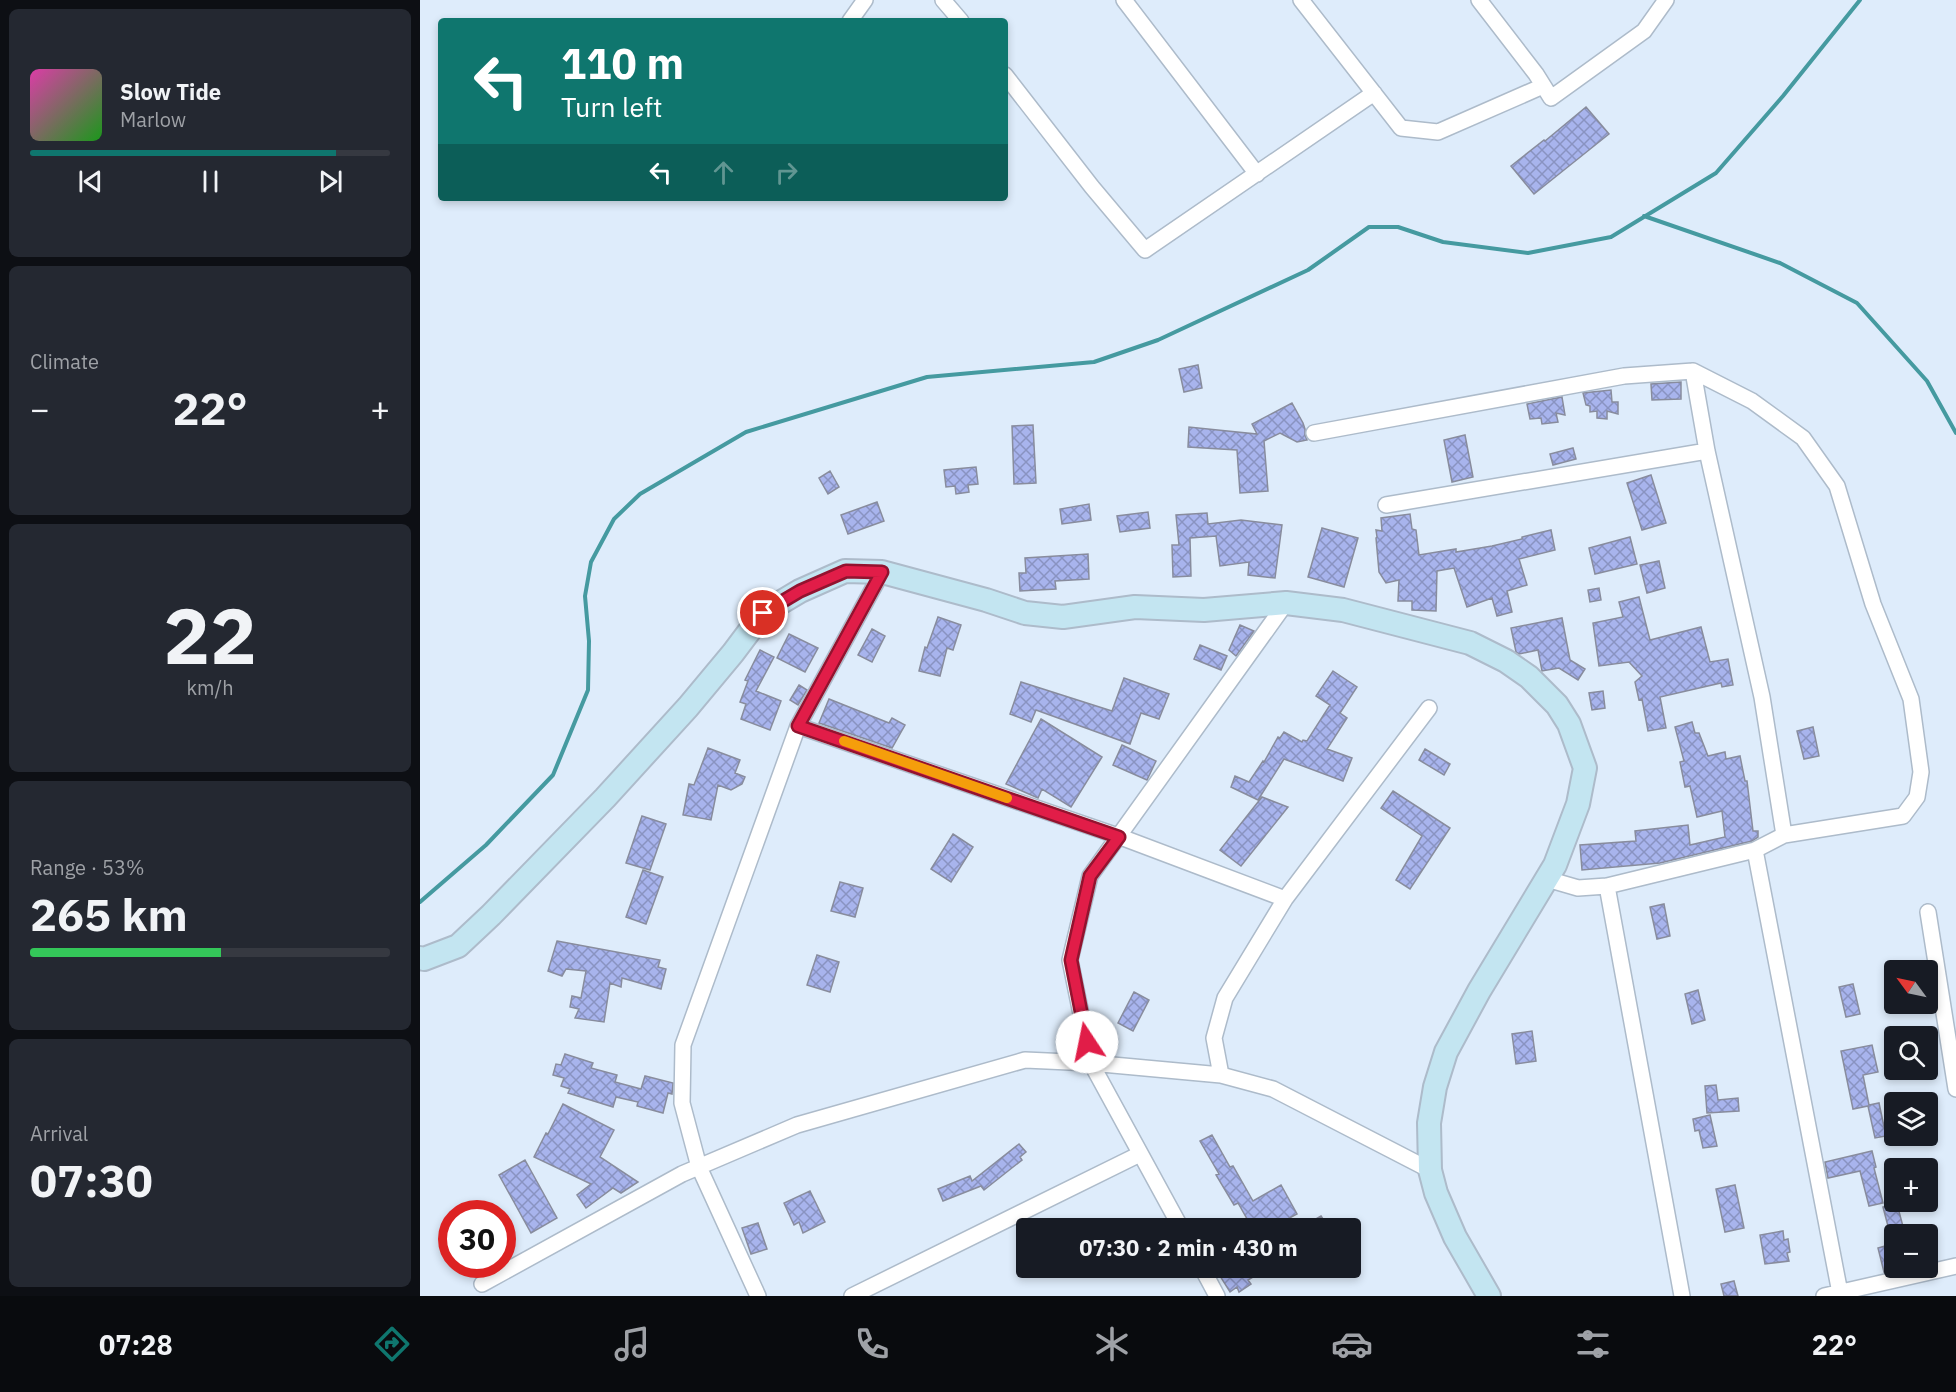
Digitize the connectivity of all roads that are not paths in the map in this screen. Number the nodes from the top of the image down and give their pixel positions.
1 (864, 0) edge
2 (943, 0) edge
3 (1125, 0) edge
4 (1301, 0) edge
5 (1479, 0) edge
6 (1666, 0) edge
7 (852, 18) edge
8 (958, 18) edge
9 (1008, 79) edge
10 (1543, 86) junction
11 (1374, 93) junction
12 (1257, 174) junction
13 (1693, 371) junction
14 (1314, 433) dead end
15 (1707, 452) junction
16 (1386, 505) dead end
17 (882, 572) junction
18 (1286, 603) junction
19 (1429, 708) dead end
20 (798, 726) junction
21 (1784, 835) junction
22 (1119, 837) junction
23 (1755, 850) junction
24 (1547, 879) junction
25 (1607, 886) junction
26 (1285, 898) junction
27 (1929, 912) dead end
28 (420, 958) edge
29 (1091, 1063) junction
30 (1221, 1075) junction
31 (1956, 1089) edge
32 (1140, 1154) junction
33 (699, 1167) junction
34 (1430, 1170) junction
35 (1175, 1218) edge
36 (1956, 1266) edge
37 (1207, 1278) edge
38 (482, 1284) dead end
39 (1840, 1293) junction
40 (758, 1296) edge
41 (852, 1296) edge
42 (1217, 1296) edge
43 (1489, 1296) edge
44 (1682, 1296) edge
45 (1824, 1296) edge

1 - 7 street
2 - 8 street
3 - 12 street
4 - 11 street
5 - 10 street
6 - 10 street
9 - 12 street
10 - 11 street
11 - 12 street
13 - 14 street
13 - 15 street
13 - 21 street
15 - 16 street
15 - 21 street
17 - 18 street
17 - 20 street
17 - 28 street
18 - 22 street
18 - 24 street
19 - 26 street
20 - 22 street
20 - 33 street
21 - 23 street
22 - 26 street
22 - 29 street
23 - 25 street
23 - 39 street
24 - 25 street
24 - 34 street
25 - 44 street
26 - 30 street
27 - 31 street
29 - 30 street
29 - 32 street
29 - 33 street
30 - 34 street
32 - 35 street
32 - 41 street
33 - 38 street
33 - 40 street
34 - 43 street
36 - 39 street
37 - 42 street
39 - 45 street

